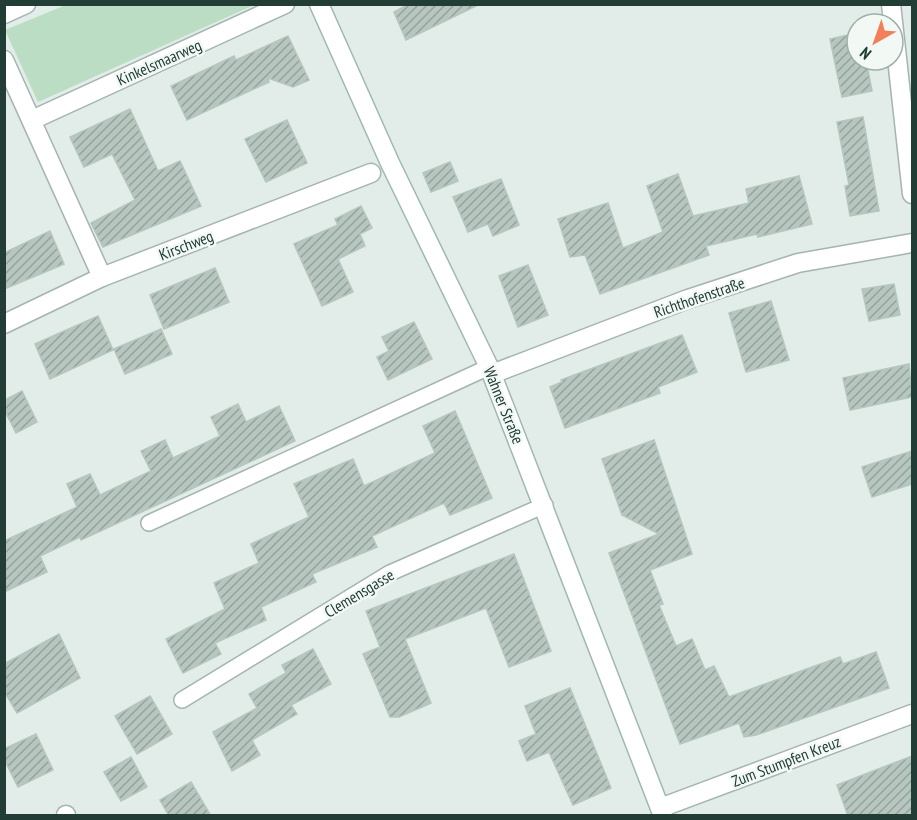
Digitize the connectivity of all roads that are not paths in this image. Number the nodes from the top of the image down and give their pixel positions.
1 (26, 4) edge
2 (285, 4) edge
3 (891, 4) edge
4 (321, 5) edge
5 (4, 14) edge
6 (4, 60) edge
7 (32, 120) junction
8 (371, 173) dead end
9 (912, 194) edge
10 (912, 243) edge
11 (102, 277) junction
12 (4, 324) edge
13 (490, 370) junction
14 (544, 505) junction
15 (150, 523) dead end
16 (182, 700) dead end
17 (912, 714) edge
18 (662, 812) edge

1 - 5 street
2 - 7 street, Kinkelsmaarweg
3 - 9 street
4 - 13 street, Wahner Straße
6 - 7 street
7 - 11 street
8 - 11 street, Kirschweg
10 - 13 street, Richthofenstraße
11 - 12 street, Kirschweg
13 - 14 street, Wahner Straße
13 - 15 lane
14 - 16 lane, Clemensgasse
14 - 18 street, Wahner Straße
17 - 18 street, Zum Stumpfen Kreuz

